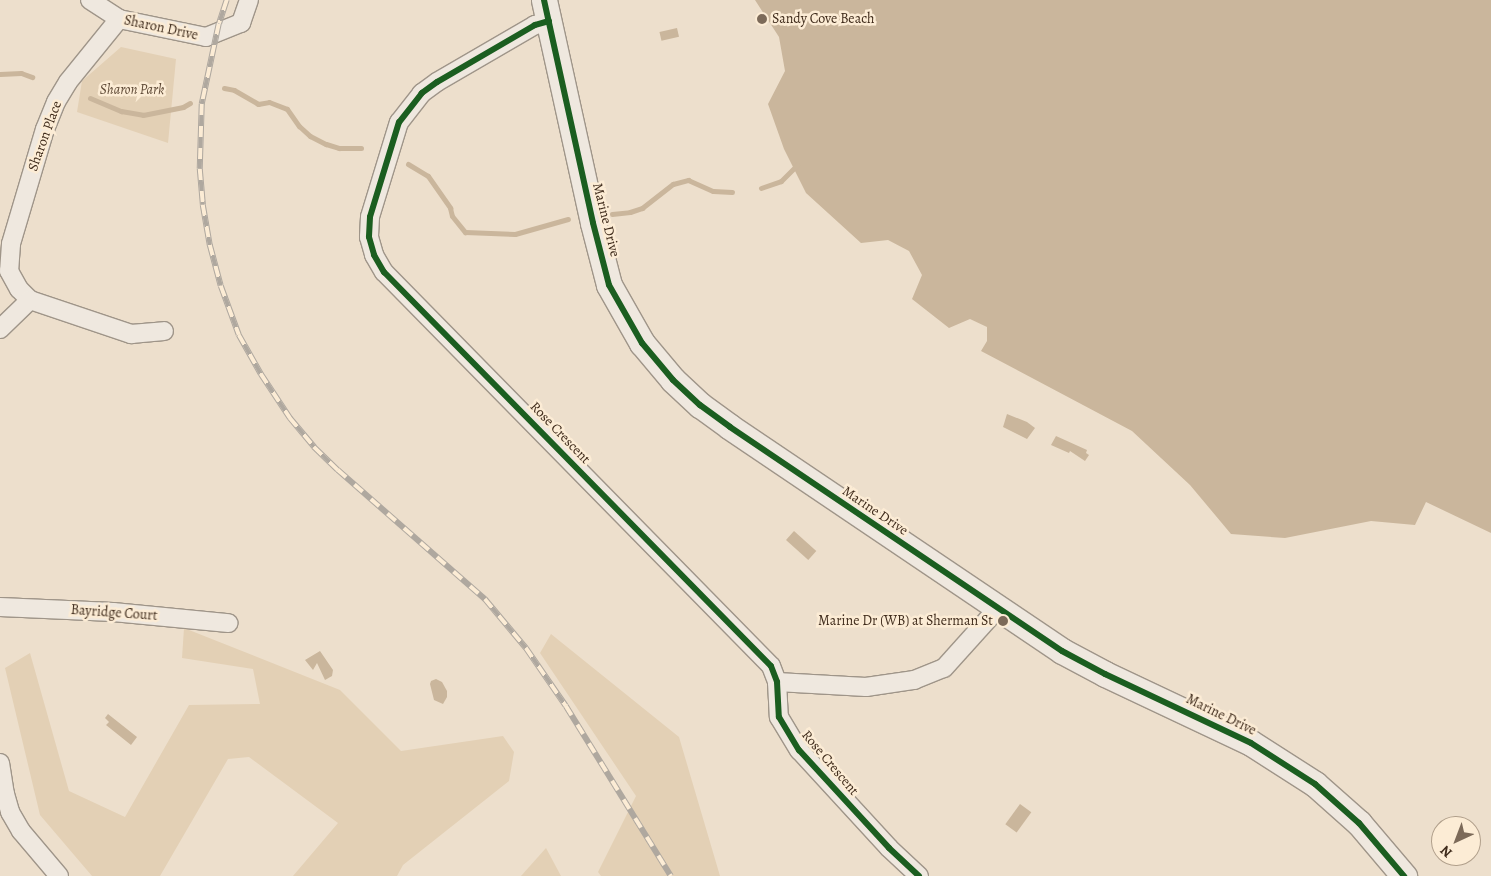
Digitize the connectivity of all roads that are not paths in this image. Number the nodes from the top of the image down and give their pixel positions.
1 (90, 0) edge
2 (249, 0) edge
3 (546, 7) edge
4 (119, 19) junction
5 (4, 273) edge
6 (30, 300) junction
7 (0, 329) edge
8 (164, 331) dead end
9 (0, 607) edge
10 (998, 608) junction
11 (228, 624) dead end
12 (777, 682) junction
13 (0, 763) edge
14 (59, 876) edge
15 (919, 876) edge
16 (1404, 876) edge

1 - 4 street, Sharon Drive
2 - 4 street, Sharon Drive
3 - 10 main road, Marine Drive
3 - 12 street, Rose Crescent
4 - 5 street, Sharon Place
5 - 6 street, Sharon Place
6 - 7 street
6 - 8 street
9 - 11 street, Bayridge Court
10 - 12 street
10 - 16 main road, Marine Drive
12 - 15 street, Rose Crescent
13 - 14 street

